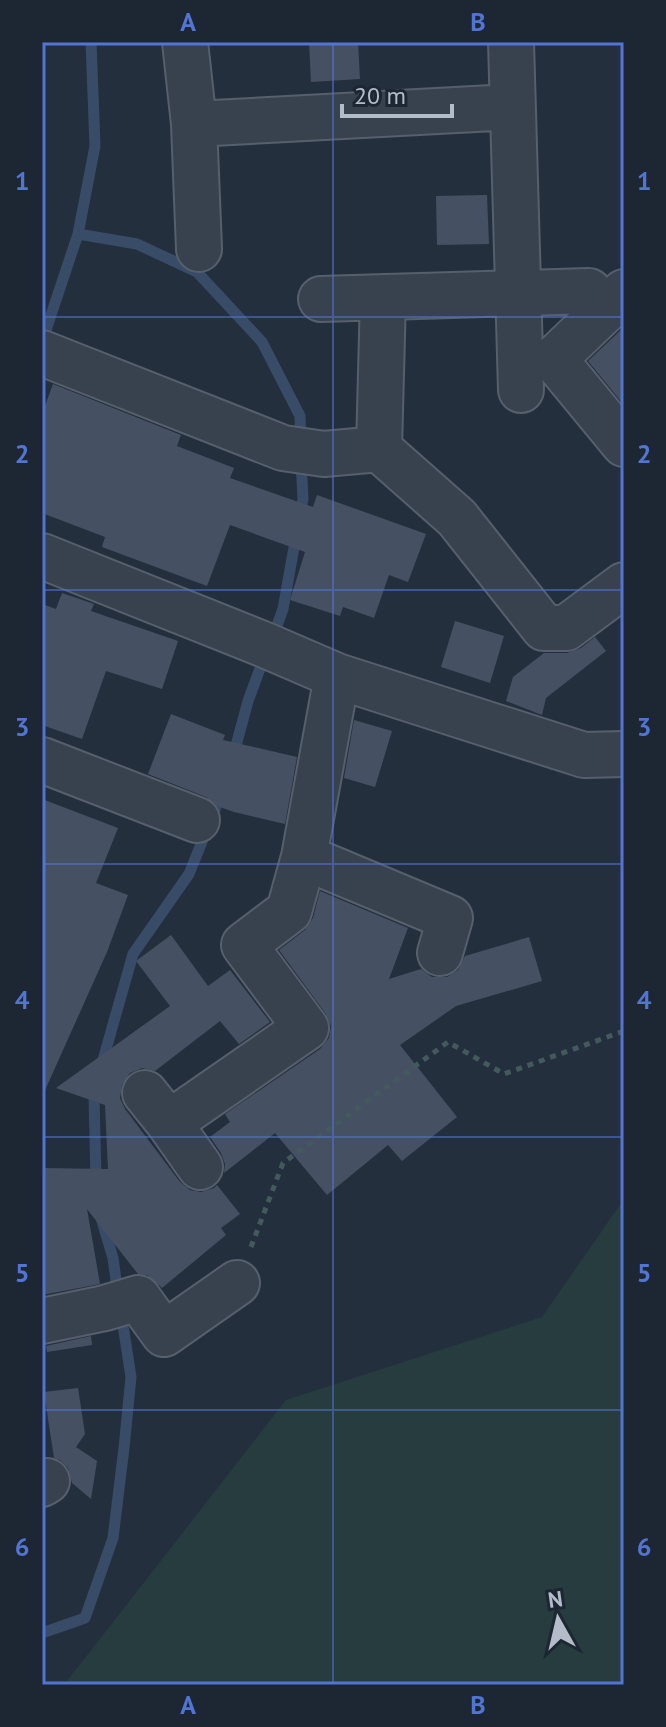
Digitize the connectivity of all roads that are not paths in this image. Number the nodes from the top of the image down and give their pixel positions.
1 (185, 42) edge
2 (511, 42) edge
3 (512, 107) junction
4 (194, 124) junction
5 (199, 249) dead end
6 (606, 292) edge
7 (518, 293) junction
8 (383, 297) junction
9 (321, 299) dead end
10 (45, 365) edge
11 (521, 390) dead end
12 (624, 444) edge
13 (379, 449) junction
14 (42, 556) edge
15 (624, 585) edge
16 (337, 676) junction
17 (623, 759) edge
18 (42, 760) edge
19 (197, 820) dead end
20 (304, 857) junction
21 (440, 953) dead end
22 (200, 1167) dead end
23 (237, 1283) road end
24 (42, 1321) edge

1 - 4 street
2 - 3 street
3 - 4 street
3 - 7 street
4 - 5 street
6 - 7 street
6 - 12 street
7 - 8 street
7 - 11 street
8 - 9 street
8 - 13 street
10 - 13 street
13 - 15 street
14 - 16 street
16 - 17 street
16 - 20 street
18 - 19 street
20 - 21 street
20 - 22 street
23 - 24 street

